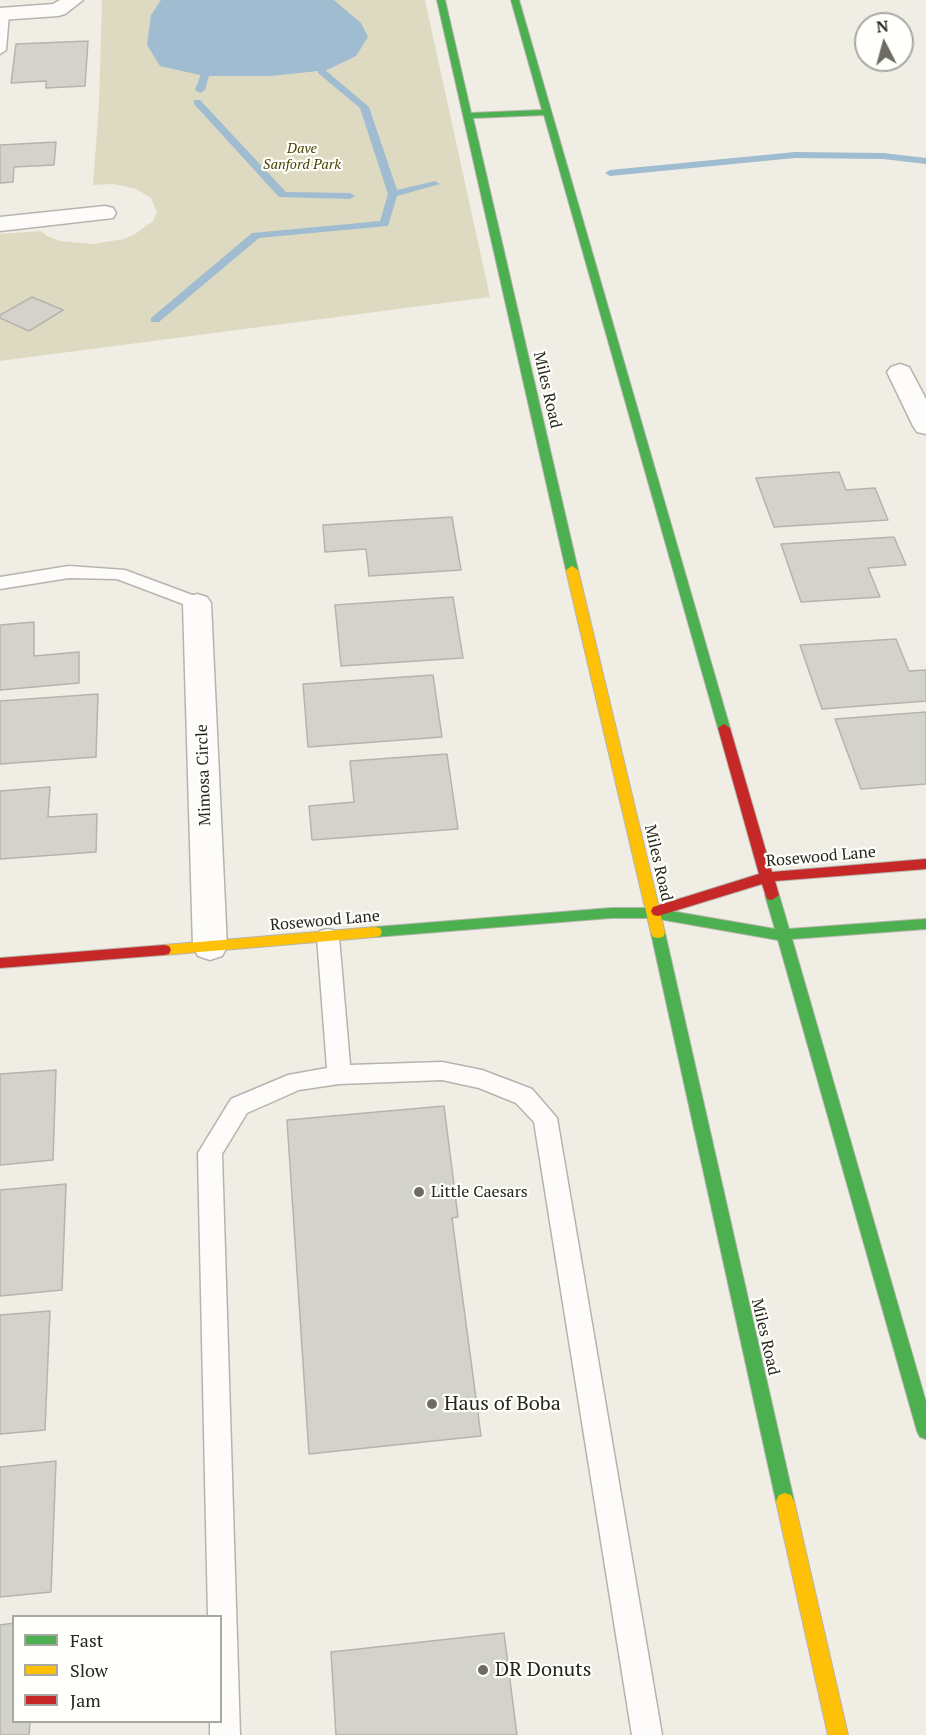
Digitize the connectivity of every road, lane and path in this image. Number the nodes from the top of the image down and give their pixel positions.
1 (73, 0) edge
2 (441, 0) edge
3 (514, 0) edge
4 (2, 14) edge
5 (0, 50) edge
6 (547, 112) junction
7 (466, 116) junction
8 (105, 213) dead end
9 (0, 224) edge
10 (900, 372) dead end
11 (926, 426) edge
12 (0, 583) edge
13 (197, 603) joint
14 (926, 864) edge
15 (767, 877) junction
16 (653, 913) junction
17 (926, 924) edge
18 (782, 935) junction
19 (328, 937) junction
20 (210, 947) junction
21 (0, 963) edge
22 (339, 1075) junction
23 (926, 1431) edge
24 (222, 1615) edge
25 (222, 1619) edge
26 (225, 1735) edge
27 (647, 1735) edge
28 (838, 1735) edge

1 - 4 street
2 - 7 main road, Miles Road
3 - 6 main road
4 - 5 lane
6 - 7 main road
6 - 15 main road
7 - 16 main road, Miles Road
8 - 9 street
10 - 11 street
12 - 13 lane
13 - 20 street, Mimosa Circle
14 - 15 main road, Rosewood Lane
15 - 16 main road, Rosewood Lane
15 - 18 main road
16 - 18 main road, Rosewood Lane
16 - 19 main road, Rosewood Lane
16 - 28 main road, Miles Road
17 - 18 main road, Rosewood Lane
18 - 23 main road
19 - 20 main road, Rosewood Lane
19 - 22 lane
20 - 21 main road, Rosewood Lane
22 - 24 lane
22 - 27 lane
25 - 26 lane

